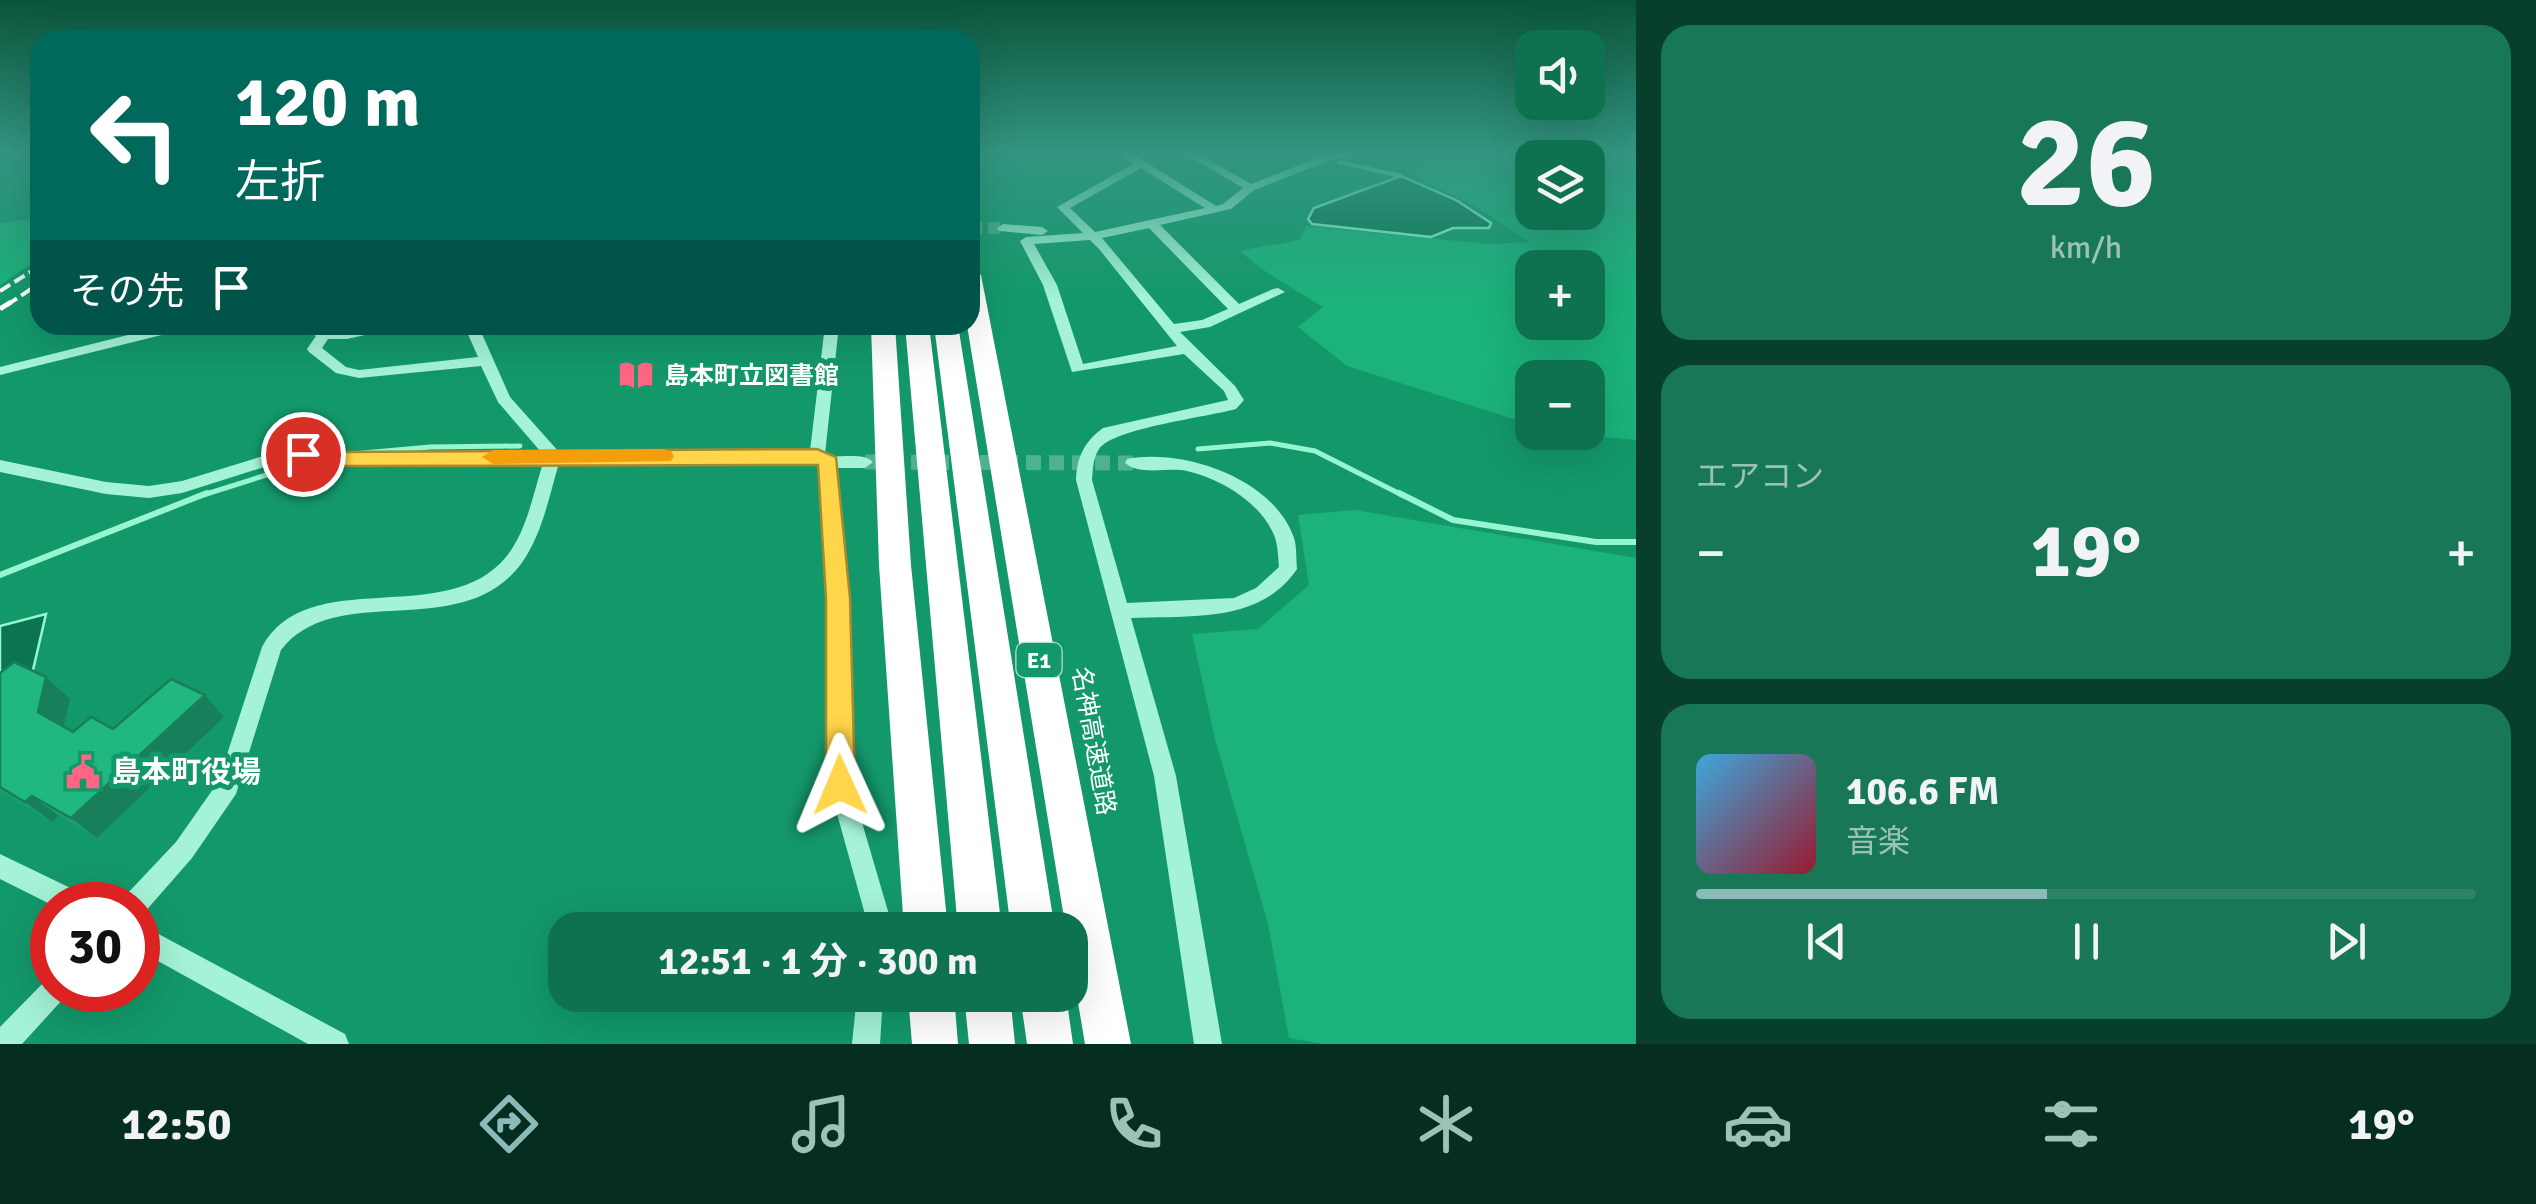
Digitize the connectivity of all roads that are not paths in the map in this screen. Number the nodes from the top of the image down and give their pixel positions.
1 (1074, 201) edge
2 (1200, 201) edge
3 (1238, 201) edge
4 (1212, 208) junction
5 (1152, 224) junction
6 (1002, 228) tunnel mouth
7 (1092, 236) junction
8 (1278, 292) dead end
9 (1236, 310) junction
10 (1170, 328) junction
11 (980, 332) edge
12 (145, 335) edge
13 (323, 335) edge
14 (474, 335) edge
15 (831, 335) edge
16 (883, 335) edge
17 (918, 335) edge
18 (947, 335) edge
19 (1187, 350) junction
20 (484, 361) junction
21 (0, 371) edge
22 (553, 456) junction
23 (823, 459) junction
24 (866, 462) tunnel mouth
25 (1133, 462) tunnel mouth
26 (0, 466) edge
27 (1121, 612) junction
28 (0, 866) edge
29 (32, 882) edge
30 (155, 882) edge
31 (876, 912) edge
32 (924, 912) edge
33 (978, 912) edge
34 (1030, 912) edge
35 (160, 948) edge
36 (34, 1012) edge
37 (869, 1012) edge
38 (933, 1012) edge
39 (989, 1012) edge
40 (1045, 1012) edge
41 (4, 1044) edge
42 (335, 1044) edge
43 (866, 1044) edge
44 (936, 1044) edge
45 (992, 1044) edge
46 (1050, 1044) edge
47 (1108, 1044) edge
48 (1208, 1044) edge

1 - 7 street
2 - 4 street
3 - 4 street
4 - 5 street
5 - 7 street
5 - 9 street
6 - 7 street
7 - 10 street
7 - 19 street
8 - 9 street
9 - 10 street
10 - 19 street
11 - 47 highway, 名神高速道路 / E1
12 - 21 street
13 - 20 street
14 - 20 street
15 - 23 street
16 - 32 highway
17 - 33 highway
18 - 34 highway, E1
19 - 27 street
20 - 22 street
22 - 23 street
22 - 26 street
22 - 30 street
23 - 24 street
23 - 31 street
25 - 27 street
27 - 48 street
28 - 29 street
35 - 42 street
36 - 41 street
37 - 43 street
38 - 44 highway
39 - 45 highway
40 - 46 highway

